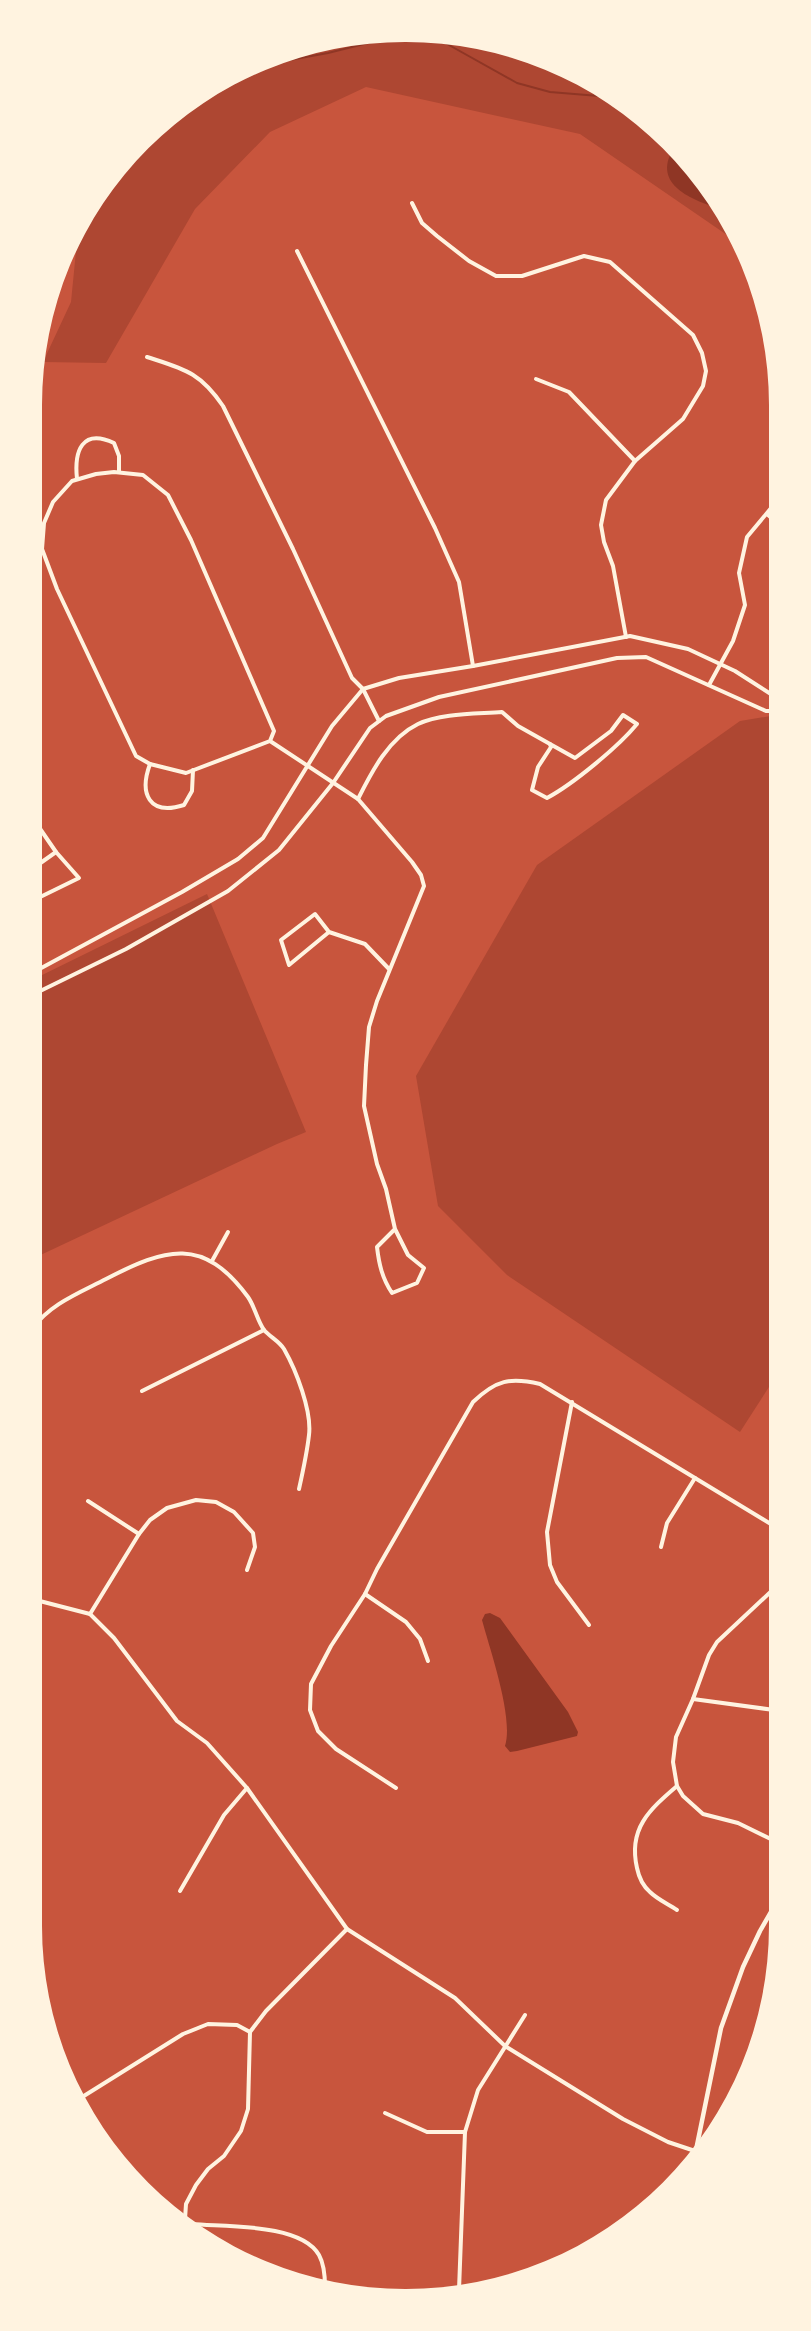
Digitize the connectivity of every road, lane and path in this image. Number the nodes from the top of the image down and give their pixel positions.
1 (411, 203) dead end
2 (297, 251) dead end
3 (147, 357) dead end
4 (536, 379) dead end
5 (635, 461) junction
6 (119, 472) junction
7 (78, 479) junction
8 (769, 511) edge
9 (767, 513) joint
10 (626, 637) junction
11 (719, 664) junction
12 (472, 666) junction
13 (709, 685) junction
14 (363, 689) junction
15 (769, 693) edge
16 (769, 710) edge
17 (379, 721) junction
18 (270, 741) junction
19 (550, 744) junction
20 (150, 764) junction
21 (308, 767) junction
22 (193, 770) junction
23 (333, 783) junction
24 (358, 799) junction
25 (42, 832) edge
26 (56, 852) junction
27 (42, 862) edge
28 (42, 896) edge
29 (329, 932) junction
30 (42, 967) edge
31 (389, 969) junction
32 (42, 990) edge
33 (395, 1229) junction
34 (228, 1232) dead end
35 (212, 1261) junction
36 (42, 1316) edge
37 (264, 1330) junction
38 (141, 1391) dead end
39 (572, 1402) junction
40 (695, 1478) junction
41 (299, 1489) dead end
42 (88, 1501) dead end
43 (769, 1523) edge
44 (139, 1534) junction
45 (661, 1547) dead end
46 (247, 1570) dead end
47 (769, 1593) edge
48 (365, 1594) junction
49 (42, 1602) edge
50 (90, 1614) junction
51 (589, 1625) dead end
52 (428, 1661) dead end
53 (693, 1699) junction
54 (769, 1709) edge
55 (677, 1786) junction
56 (247, 1788) junction
57 (396, 1788) dead end
58 (769, 1837) edge
59 (180, 1891) dead end
60 (677, 1910) dead end
61 (769, 1915) edge
62 (347, 1929) junction
63 (525, 2015) dead end
64 (250, 2032) junction
65 (505, 2046) junction
66 (84, 2096) edge
67 (385, 2113) dead end
68 (465, 2132) junction
69 (697, 2142) edge
70 (691, 2151) edge
71 (185, 2215) edge
72 (199, 2225) edge
73 (325, 2280) edge
74 (459, 2285) edge

1 - 5 street
2 - 12 street
3 - 14 street
4 - 5 street
5 - 10 street
6 - 7 street
6 - 7 street
6 - 18 street
7 - 20 street
8 - 9 street
9 - 11 street
10 - 11 street
10 - 12 street
11 - 13 street
11 - 15 street
12 - 14 street
13 - 16 street
13 - 17 street
14 - 17 street
14 - 21 street
17 - 23 street
18 - 21 street
18 - 22 street
19 - 19 street
19 - 24 street
20 - 22 street
20 - 22 street
21 - 23 street
21 - 30 street
23 - 24 street
23 - 32 street
24 - 31 street
25 - 26 street
26 - 27 street
26 - 28 street
29 - 29 street
29 - 31 street
31 - 33 street
33 - 33 street
34 - 35 street
35 - 36 street
35 - 37 street
37 - 38 street
37 - 41 street
39 - 40 street
39 - 48 street
39 - 51 street
40 - 43 street
40 - 45 street
42 - 44 street
44 - 46 street
44 - 50 street
47 - 53 street
48 - 52 street
48 - 57 street
49 - 50 street
50 - 56 street
53 - 54 street
53 - 55 street
55 - 58 street
55 - 60 street
56 - 59 street
56 - 62 street
61 - 69 street
62 - 64 street
62 - 65 street
63 - 65 street
64 - 66 street
64 - 71 street
65 - 68 street
65 - 70 street
67 - 68 street
68 - 74 street
72 - 73 street

